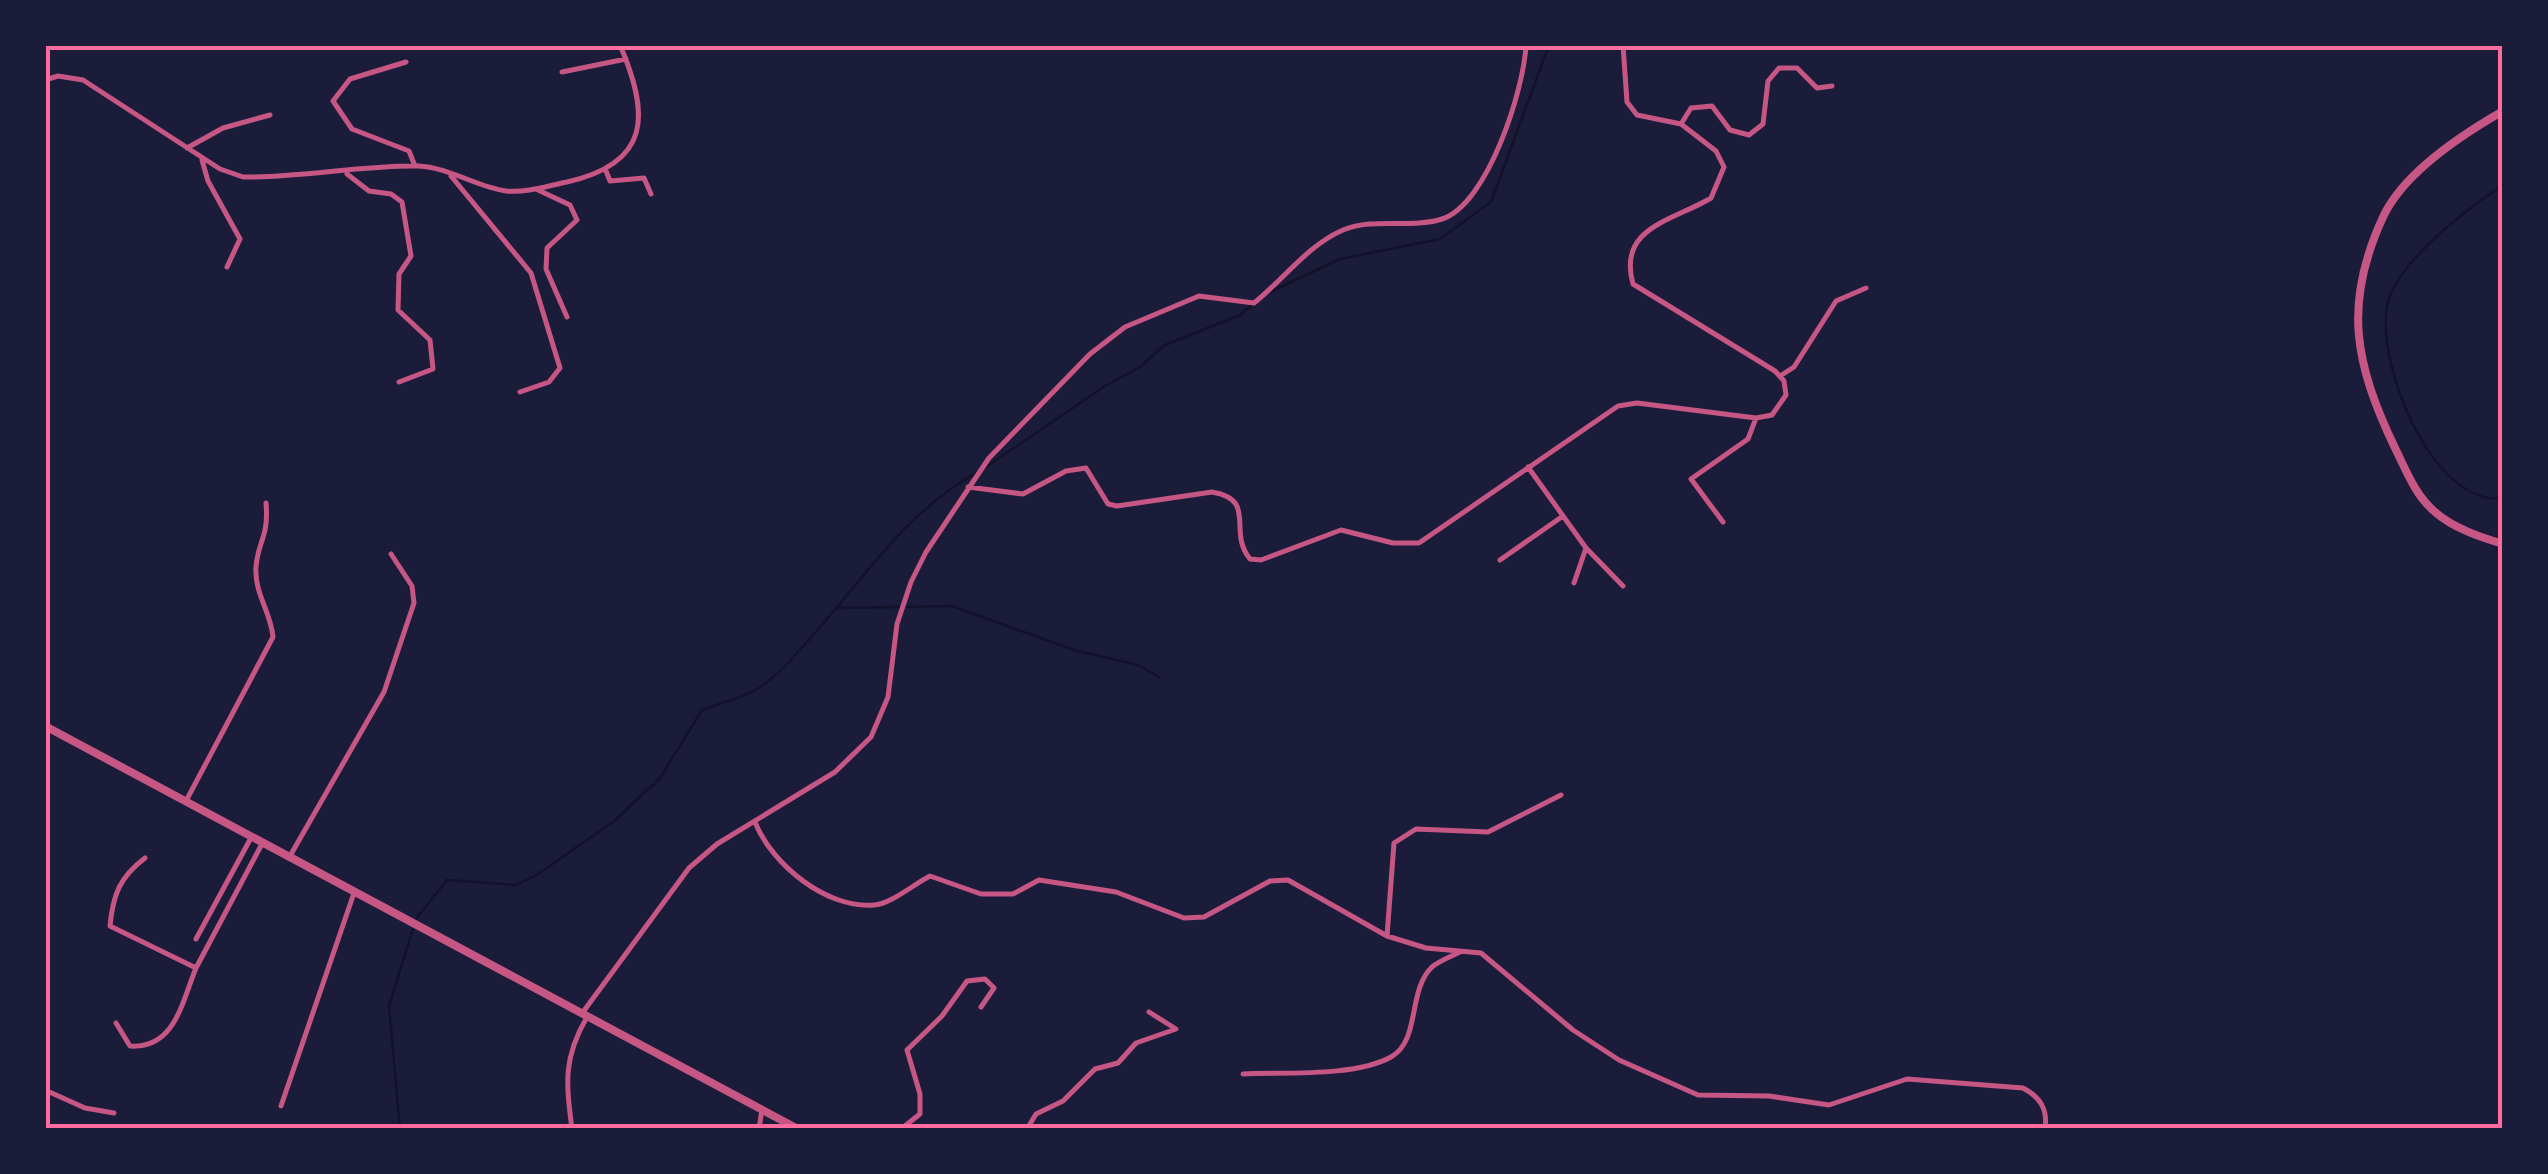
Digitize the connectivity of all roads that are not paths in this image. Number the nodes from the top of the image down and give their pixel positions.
1 (620, 45) edge
2 (1526, 45) edge
3 (1623, 45) edge
4 (626, 59) junction
5 (406, 62) dead end
6 (562, 72) dead end
7 (45, 80) edge
8 (1832, 86) dead end
9 (2503, 110) edge
10 (270, 114) dead end
11 (1681, 124) junction
12 (188, 148) junction
13 (202, 157) junction
14 (415, 166) junction
15 (606, 171) junction
16 (345, 172) junction
17 (449, 174) junction
18 (535, 189) junction
19 (651, 194) dead end
20 (226, 266) dead end
21 (1866, 288) dead end
22 (567, 317) dead end
23 (1780, 376) junction
24 (399, 382) dead end
25 (520, 392) dead end
26 (1756, 418) junction
27 (1528, 467) junction
28 (968, 488) junction
29 (266, 504) dead end
30 (1563, 516) junction
31 (1723, 522) dead end
32 (2503, 544) edge
33 (1586, 548) junction
34 (391, 554) dead end
35 (1500, 560) dead end
36 (1574, 583) dead end
37 (1622, 586) dead end
38 (45, 726) edge
39 (1561, 796) dead end
40 (186, 801) junction
41 (755, 822) junction
42 (252, 836) junction
43 (263, 842) junction
44 (290, 856) junction
45 (146, 858) dead end
46 (354, 890) junction
47 (1388, 936) junction
48 (196, 940) dead end
49 (1462, 950) junction
50 (196, 968) junction
51 (982, 1007) dead end
52 (1150, 1012) dead end
53 (586, 1013) junction
54 (116, 1023) dead end
55 (1243, 1074) dead end
56 (45, 1090) edge
57 (280, 1106) dead end
58 (762, 1109) junction
59 (114, 1113) dead end
60 (572, 1129) edge
61 (759, 1129) edge
62 (798, 1129) edge
63 (902, 1129) edge
64 (1028, 1129) edge
65 (2045, 1129) edge

1 - 4 street
2 - 28 street
3 - 11 street
4 - 6 street
4 - 15 street
5 - 14 street
7 - 12 street
8 - 11 street
9 - 32 street
10 - 12 street
11 - 23 street
12 - 13 street
13 - 16 street
13 - 20 street
14 - 16 street
14 - 17 street
15 - 18 street
15 - 19 street
16 - 24 street
17 - 18 street
17 - 25 street
18 - 22 street
21 - 23 street
23 - 26 street
26 - 27 street
26 - 31 street
27 - 28 street
27 - 30 street
28 - 41 street
29 - 40 street
30 - 33 street
30 - 35 street
33 - 36 street
33 - 37 street
34 - 44 street
38 - 40 street
39 - 47 street
40 - 42 street
41 - 47 street
41 - 53 street
42 - 43 street
42 - 48 street
43 - 44 street
43 - 50 street
44 - 46 street
45 - 50 street
46 - 53 street
46 - 57 street
47 - 49 street
49 - 55 street
49 - 65 street
50 - 54 street
51 - 63 street
52 - 64 street
53 - 58 street
53 - 60 street
56 - 59 street
58 - 61 street
58 - 62 street

